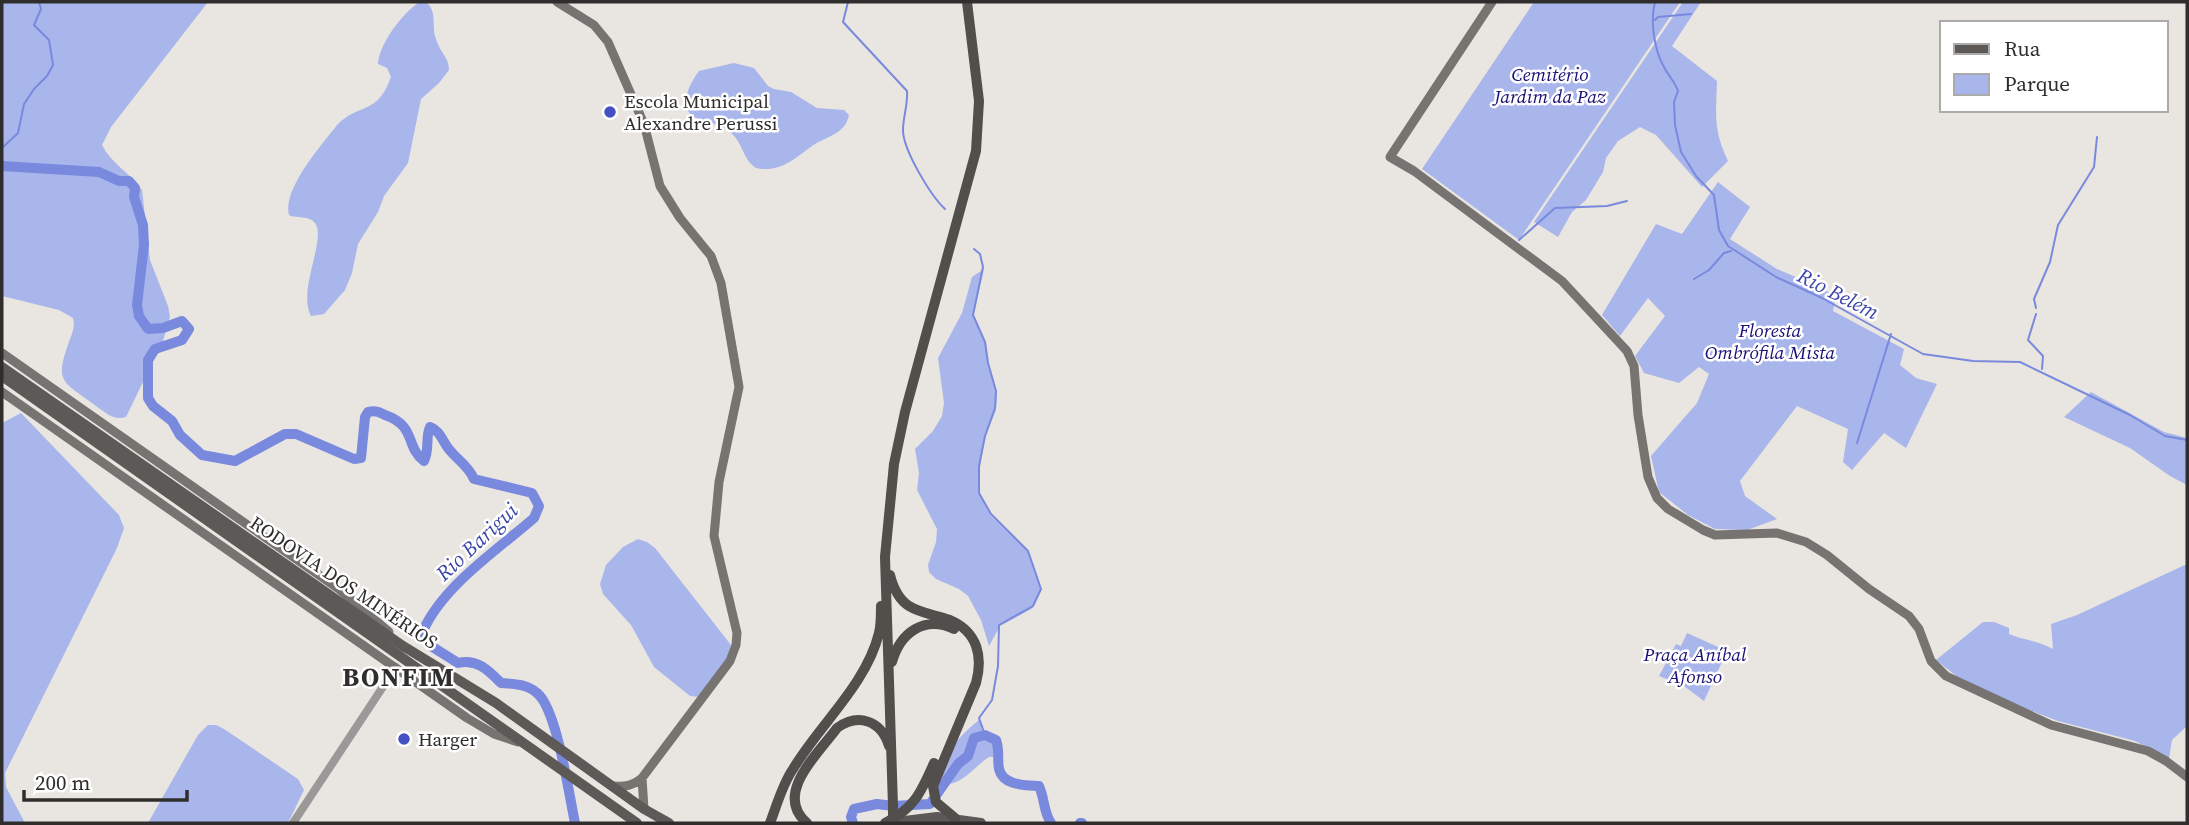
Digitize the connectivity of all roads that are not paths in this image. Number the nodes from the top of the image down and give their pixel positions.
1 (558, 2) edge
2 (967, 2) edge
3 (1492, 2) edge
4 (2, 353) edge
5 (2, 367) edge
6 (2, 376) edge
7 (2, 393) edge
8 (885, 557) junction
9 (403, 646) junction
10 (396, 667) junction
11 (889, 670) junction
12 (524, 744) junction
13 (891, 753) junction
14 (2187, 777) edge
15 (642, 778) junction
16 (613, 786) junction
17 (644, 809) junction
18 (955, 818) junction
19 (293, 823) edge
20 (637, 823) edge
21 (669, 823) edge
22 (770, 823) edge
23 (807, 823) edge
24 (886, 823) edge
25 (893, 823) edge
26 (981, 823) edge

1 - 15 main road
2 - 8 highway
3 - 14 main road
4 - 9 main road
5 - 9 main road, RODOVIA DOS MINÉRIOS
6 - 12 main road, RODOVIA DOS MINÉRIOS
7 - 10 main road
8 - 11 highway
8 - 18 highway
8 - 22 highway
9 - 16 main road, RODOVIA DOS MINÉRIOS
10 - 12 main road
10 - 19 street
11 - 13 highway
11 - 24 highway
12 - 20 main road, RODOVIA DOS MINÉRIOS
13 - 23 highway
13 - 25 highway, bridge
15 - 16 main road
15 - 17 main road
16 - 17 main road, RODOVIA DOS MINÉRIOS
17 - 21 main road, RODOVIA DOS MINÉRIOS
18 - 24 main road
18 - 26 main road

